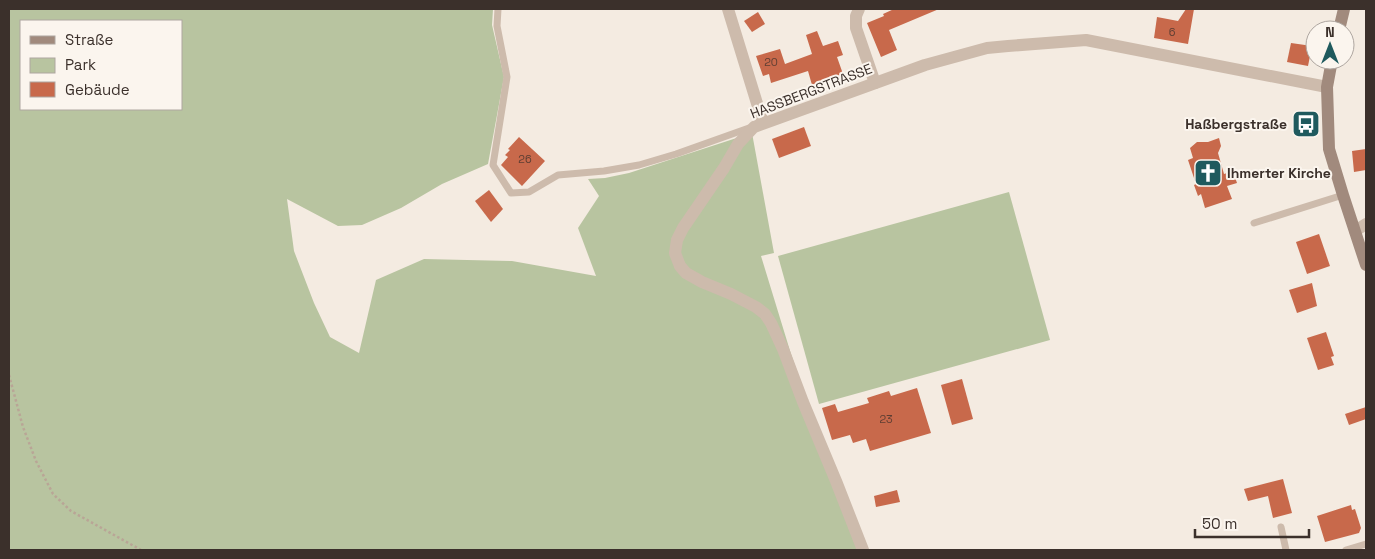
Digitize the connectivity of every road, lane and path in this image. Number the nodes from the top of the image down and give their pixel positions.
1 (498, 9) edge
2 (728, 9) edge
3 (859, 9) edge
4 (1330, 70) edge
5 (875, 83) junction
6 (1327, 87) junction
7 (758, 125) junction
8 (1343, 195) junction
9 (1254, 223) dead end
10 (1366, 224) edge
11 (1355, 231) junction
12 (1366, 265) edge
13 (9, 375) edge
14 (1281, 527) dead end
15 (1366, 544) edge
16 (141, 550) edge
17 (863, 550) edge
18 (1286, 550) edge
19 (1346, 550) edge

1 - 7 lane
2 - 7 street
3 - 5 street
4 - 6 main road
5 - 6 street, HASSBERGSTRASSE
5 - 7 street, HASSBERGSTRASSE
6 - 8 main road
7 - 17 street, HASSBERGSTRASSE
8 - 9 lane
8 - 11 main road
10 - 11 street
11 - 12 main road
13 - 16 path
14 - 18 lane
15 - 19 lane

